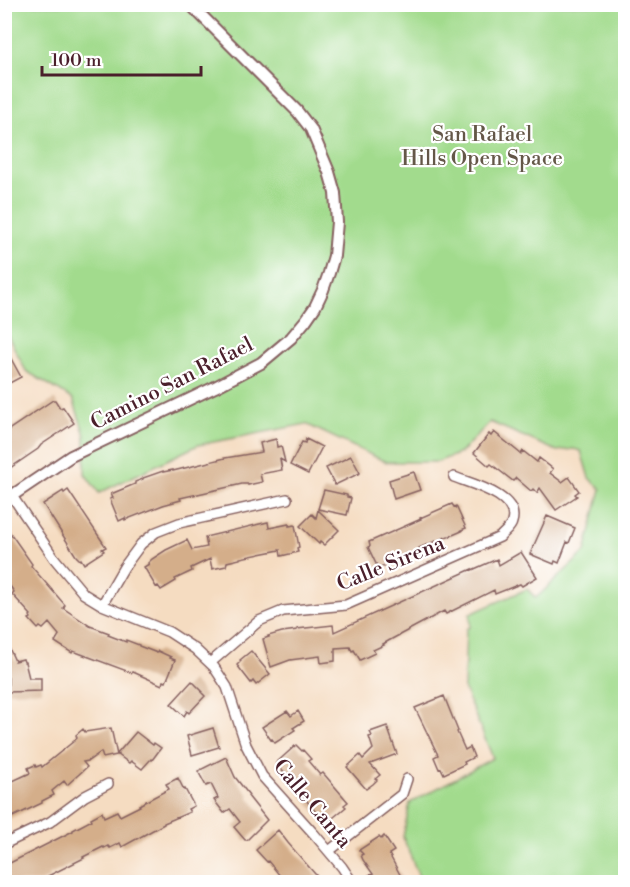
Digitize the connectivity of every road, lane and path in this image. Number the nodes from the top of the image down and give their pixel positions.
1 (190, 4) edge
2 (454, 477) dead end
3 (8, 498) edge
4 (287, 499) dead end
5 (102, 605) junction
6 (210, 663) junction
7 (407, 779) dead end
8 (108, 784) dead end
9 (4, 844) edge
10 (329, 851) junction
11 (352, 882) edge

1 - 3 street, Camino San Rafael
2 - 6 street, Calle Sirena
3 - 5 street, Calle Canta
4 - 5 street
5 - 6 street, Calle Canta
6 - 10 street, Calle Canta
7 - 10 street
8 - 9 street
10 - 11 street, Calle Canta

